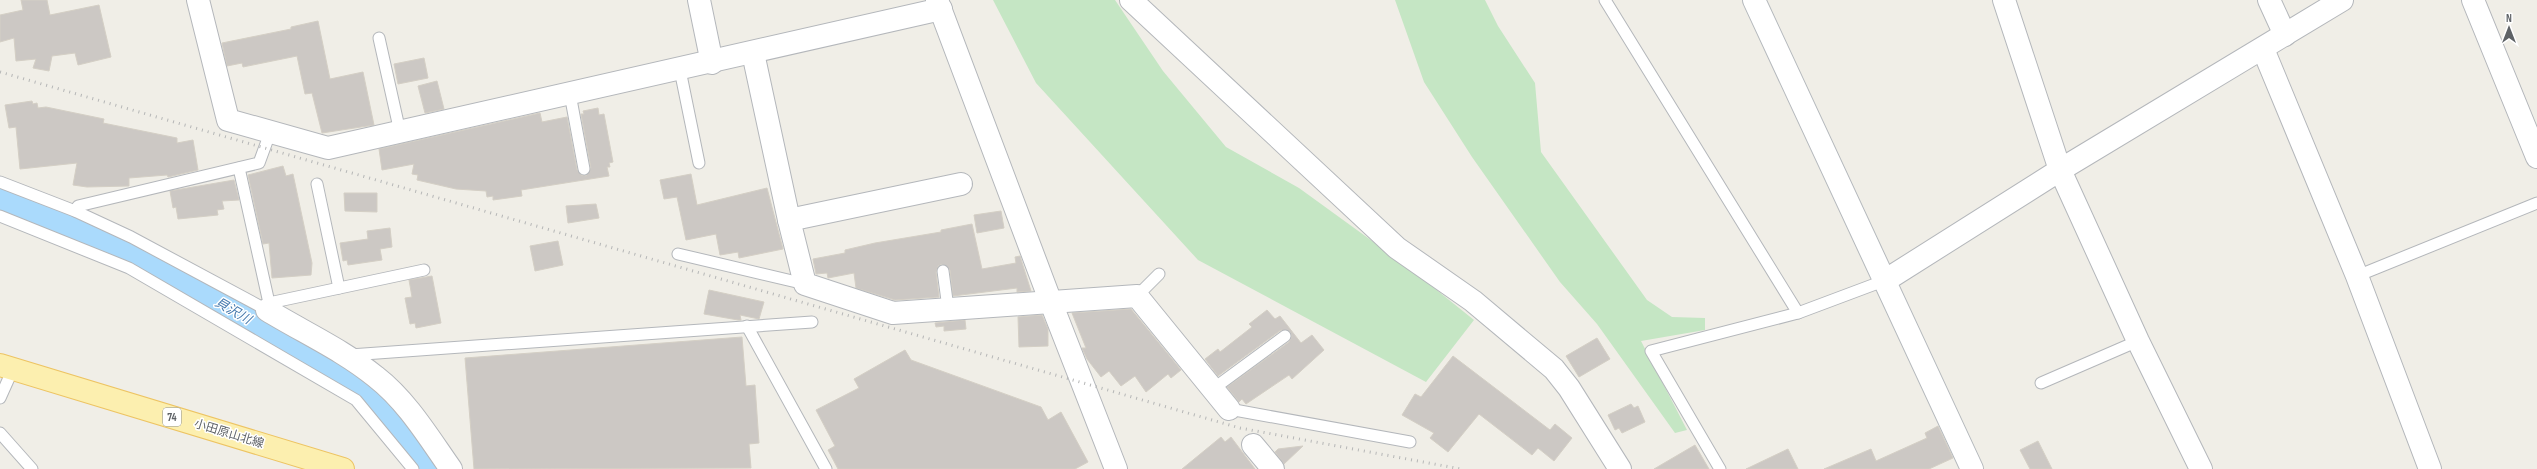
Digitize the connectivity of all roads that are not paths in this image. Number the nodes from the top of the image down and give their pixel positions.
1 (198, 0) edge
2 (699, 0) edge
3 (1605, 0) edge
4 (1754, 0) edge
5 (2004, 0) edge
6 (2269, 0) edge
7 (2342, 0) edge
8 (2473, 0) edge
9 (1134, 1) edge
10 (939, 4) edge
11 (2285, 35) junction
12 (379, 38) dead end
13 (2263, 49) junction
14 (753, 53) junction
15 (712, 62) junction
16 (680, 70) junction
17 (570, 94) junction
18 (400, 132) junction
19 (270, 133) junction
20 (2537, 157) edge
21 (699, 163) dead end
22 (239, 168) junction
23 (584, 169) dead end
24 (2060, 170) junction
25 (0, 182) edge
26 (317, 184) dead end
27 (961, 184) dead end
28 (2537, 202) edge
29 (75, 211) junction
30 (0, 216) edge
31 (789, 220) junction
32 (678, 254) dead end
33 (424, 270) dead end
34 (943, 272) dead end
35 (1159, 274) dead end
36 (2357, 276) junction
37 (1886, 280) junction
38 (805, 284) junction
39 (339, 288) junction
40 (1137, 296) junction
41 (1050, 300) junction
42 (268, 306) junction
43 (948, 308) junction
44 (1798, 313) junction
45 (812, 322) dead end
46 (747, 326) junction
47 (1285, 336) dead end
48 (2138, 341) junction
49 (346, 356) junction
50 (6, 366) edge
51 (2041, 383) dead end
52 (1213, 389) junction
53 (0, 398) edge
54 (1229, 409) joint
55 (0, 432) edge
56 (1410, 442) dead end
57 (1253, 445) dead end
58 (1617, 465) edge
59 (32, 469) edge
60 (343, 469) edge
61 (413, 469) edge
62 (452, 469) edge
63 (826, 469) edge
64 (1116, 469) edge
65 (1273, 469) edge
66 (1720, 469) edge
67 (1972, 469) edge
68 (2201, 469) edge
69 (2430, 469) edge

1 - 19 street
2 - 15 street
3 - 44 lane
4 - 37 street
5 - 24 street
6 - 11 street
7 - 11 street
8 - 20 street
9 - 58 street
10 - 14 street
10 - 41 street
11 - 13 street
12 - 18 lane
13 - 24 street
13 - 36 street
14 - 15 street
14 - 31 street
15 - 16 street
16 - 17 street
16 - 21 lane
17 - 18 street
17 - 23 lane
18 - 19 street
19 - 22 lane
22 - 29 lane
22 - 42 lane
24 - 37 street
24 - 48 street
25 - 29 lane
26 - 39 lane
27 - 31 street
28 - 36 lane
29 - 42 lane
30 - 61 lane
31 - 38 street
32 - 38 lane
33 - 39 lane
34 - 43 lane
35 - 40 lane
36 - 69 street
37 - 44 lane
37 - 67 street
38 - 43 street
39 - 42 lane
40 - 41 street
40 - 52 street
41 - 43 street
41 - 64 street
42 - 49 street
44 - 66 lane
45 - 46 lane
46 - 49 lane
46 - 63 lane
47 - 52 lane
48 - 51 lane
48 - 68 street
49 - 62 street
50 - 53 lane
50 - 60 main road, 小田原山北線 / 74
52 - 54 street
54 - 56 lane
55 - 59 lane
57 - 65 street

